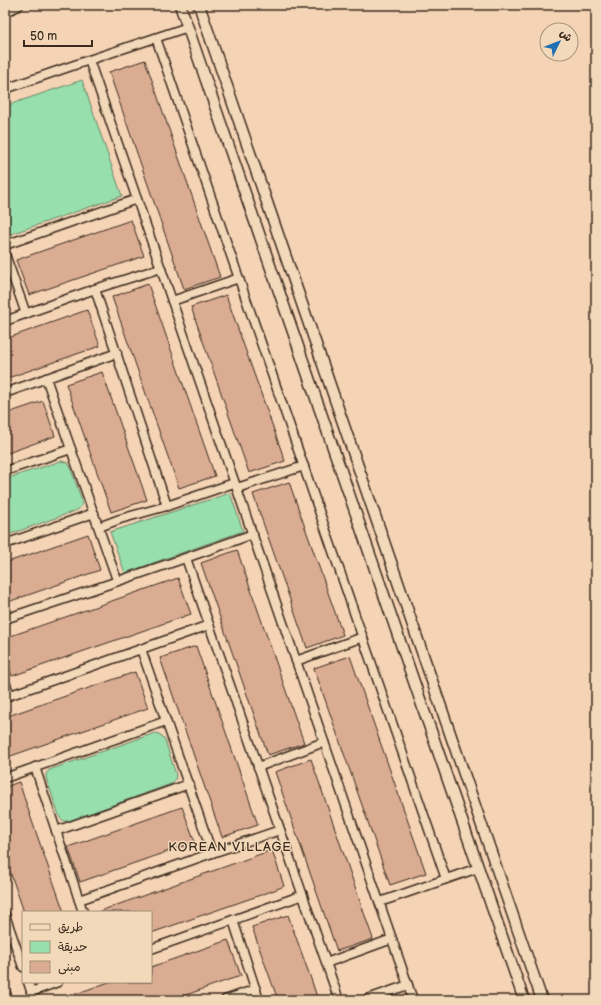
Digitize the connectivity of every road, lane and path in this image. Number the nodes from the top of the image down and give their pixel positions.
1 (18, 5) edge
2 (180, 5) edge
3 (199, 5) edge
4 (5, 11) edge
5 (188, 27) junction
6 (156, 38) junction
7 (89, 60) junction
8 (5, 89) edge
9 (137, 200) junction
10 (5, 245) edge
11 (5, 254) edge
12 (161, 268) junction
13 (239, 278) junction
14 (95, 289) junction
15 (172, 301) junction
16 (26, 314) junction
17 (5, 321) edge
18 (117, 353) junction
19 (46, 378) junction
20 (5, 393) edge
21 (71, 449) junction
22 (304, 466) junction
23 (5, 471) edge
24 (236, 486) junction
25 (167, 506) junction
26 (94, 513) junction
27 (98, 527) junction
28 (253, 534) junction
29 (5, 544) edge
30 (186, 558) junction
31 (117, 580) junction
32 (5, 619) edge
33 (209, 625) junction
34 (363, 637) junction
35 (141, 649) junction
36 (296, 661) junction
37 (5, 682) edge
38 (7, 696) edge
39 (438, 700) junction
40 (423, 704) junction
41 (166, 721) junction
42 (324, 742) junction
43 (35, 767) junction
44 (258, 767) junction
45 (5, 778) edge
46 (189, 784) junction
47 (280, 830) junction
48 (56, 831) junction
49 (212, 852) junction
50 (478, 868) junction
51 (446, 879) junction
52 (303, 895) junction
53 (79, 900) junction
54 (380, 902) junction
55 (83, 911) edge
56 (5, 915) edge
57 (233, 920) junction
58 (392, 939) junction
59 (152, 949) edge
60 (326, 963) junction
61 (22, 964) edge
62 (28, 983) edge
63 (55, 983) edge
64 (408, 985) junction
65 (256, 989) junction
66 (5, 990) edge
67 (31, 992) junction
68 (8, 1000) edge
69 (34, 1000) edge
70 (225, 1000) edge
71 (260, 1000) edge
72 (339, 1000) edge
73 (366, 1000) edge
74 (413, 1000) edge
75 (524, 1000) edge
76 (542, 1000) edge

1 - 4 street
2 - 5 street
3 - 39 street
5 - 6 street
5 - 40 street
6 - 7 street
6 - 13 street
7 - 8 street
7 - 9 street
9 - 10 street
9 - 12 street
11 - 16 street
12 - 14 street
12 - 15 street
13 - 15 street
13 - 22 street
14 - 16 street
14 - 18 street
15 - 24 street
16 - 17 street
18 - 19 street
18 - 25 street
19 - 20 street
19 - 21 street
21 - 23 street
21 - 26 street
22 - 24 street
22 - 34 street
24 - 25 street
24 - 28 street
25 - 27 street
26 - 27 street
26 - 29 street
27 - 31 street
28 - 30 street
28 - 36 street
30 - 31 street
30 - 33 street
31 - 32 street
33 - 35 street
33 - 44 street
34 - 36 street
34 - 51 street
35 - 38 street
35 - 41 street
36 - 42 street
37 - 38 street
39 - 40 street
39 - 76 street
40 - 50 street
41 - 43 street
41 - 46 street
42 - 44 street
42 - 54 street
43 - 45 street
43 - 48 street
44 - 47 street
46 - 48 street
46 - 49 street
47 - 49 street
47 - 52 street
48 - 53 street
49 - 53 street
50 - 51 street
50 - 75 street
51 - 54 street
52 - 57 street
52 - 60 street
53 - 55 street
54 - 58 street
56 - 61 street
57 - 59 street
57 - 65 street
58 - 60 street
58 - 64 street
60 - 72 street
62 - 67 street
63 - 67 street
64 - 73 street
64 - 74 street
65 - 70 street
65 - 71 street
66 - 68 street
67 - 69 street

